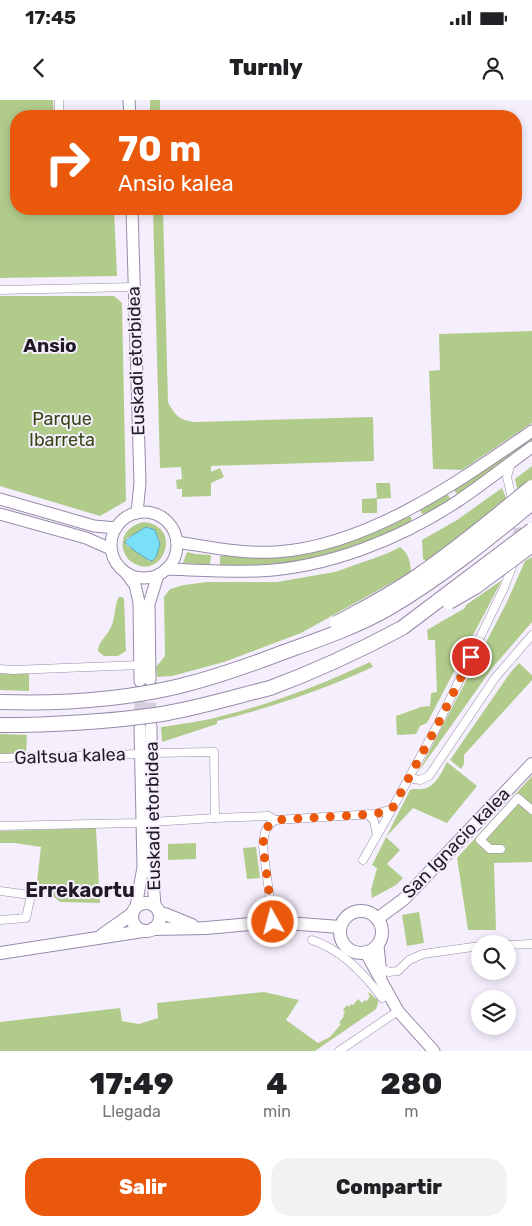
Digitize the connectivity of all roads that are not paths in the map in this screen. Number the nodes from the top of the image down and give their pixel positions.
1 (132, 215) edge
2 (134, 287) junction
3 (0, 290) edge
4 (532, 431) edge
5 (532, 447) edge
6 (511, 462) junction
7 (532, 487) edge
8 (0, 499) edge
9 (512, 499) dead end
10 (532, 503) edge
11 (137, 512) junction
12 (0, 514) edge
13 (116, 528) junction
14 (532, 530) edge
15 (177, 542) junction
16 (532, 545) edge
17 (111, 549) junction
18 (512, 567) dead end
19 (162, 572) junction
20 (126, 573) junction
21 (402, 628) junction
22 (532, 635) edge
23 (282, 653) junction
24 (140, 665) junction
25 (0, 669) edge
26 (0, 702) edge
27 (0, 724) edge
28 (146, 727) tunnel mouth
29 (146, 754) junction
30 (0, 758) edge
31 (532, 764) edge
32 (409, 778) junction
33 (392, 809) junction
34 (532, 810) edge
35 (368, 814) junction
36 (215, 818) junction
37 (275, 820) junction
38 (147, 823) junction
39 (0, 826) edge
40 (377, 835) junction
41 (501, 849) dead end
42 (363, 860) dead end
43 (0, 891) edge
44 (134, 910) junction
45 (158, 910) junction
46 (377, 919) junction
47 (0, 920) edge
48 (273, 922) junction
49 (340, 926) junction
50 (206, 928) junction
51 (148, 930) junction
52 (96, 939) junction
53 (312, 940) dead end
54 (532, 944) edge
55 (516, 945) edge
56 (378, 946) junction
57 (471, 947) edge
58 (0, 953) edge
59 (366, 953) junction
60 (380, 968) junction
61 (384, 984) junction
62 (385, 997) junction
63 (398, 1011) junction
64 (339, 1051) edge
65 (434, 1051) edge

1 - 2 main road, Euskadi etorbidea
2 - 3 street
2 - 11 main road, Euskadi etorbidea
4 - 15 main road
5 - 6 main road
6 - 9 street
6 - 19 main road
7 - 23 highway, bridge
8 - 13 main road
10 - 23 highway, bridge
11 - 13 main road
11 - 15 main road
12 - 17 main road
13 - 17 main road
14 - 21 highway, bridge
15 - 19 main road
16 - 21 highway, bridge
17 - 20 main road
18 - 32 street
19 - 20 main road
19 - 24 main road
20 - 24 main road
21 - 27 highway, bridge
22 - 32 street
23 - 26 highway, bridge
24 - 25 street
28 - 29 main road, Euskadi etorbidea
29 - 30 street, Galtsua kalea
29 - 36 street, Galtsua kalea
29 - 38 main road, Euskadi etorbidea
31 - 46 main road, San Ignacio kalea
32 - 33 street
33 - 35 street
33 - 40 street
34 - 41 street
35 - 37 street
35 - 40 street
36 - 37 street
36 - 38 street
37 - 48 street
38 - 39 street
38 - 44 main road, Euskadi etorbidea
38 - 45 main road, Euskadi etorbidea
40 - 42 street
43 - 47 street
44 - 45 main road
44 - 51 main road
44 - 52 main road
45 - 50 main road
45 - 51 main road
46 - 49 main road
46 - 56 main road
48 - 49 main road
48 - 50 main road
49 - 59 main road
50 - 51 main road
51 - 52 main road
52 - 58 main road
53 - 62 street
54 - 55 street
56 - 59 main road
56 - 60 main road
57 - 60 street
59 - 61 main road
60 - 61 main road
61 - 62 main road
62 - 63 main road
63 - 64 street
63 - 65 main road

